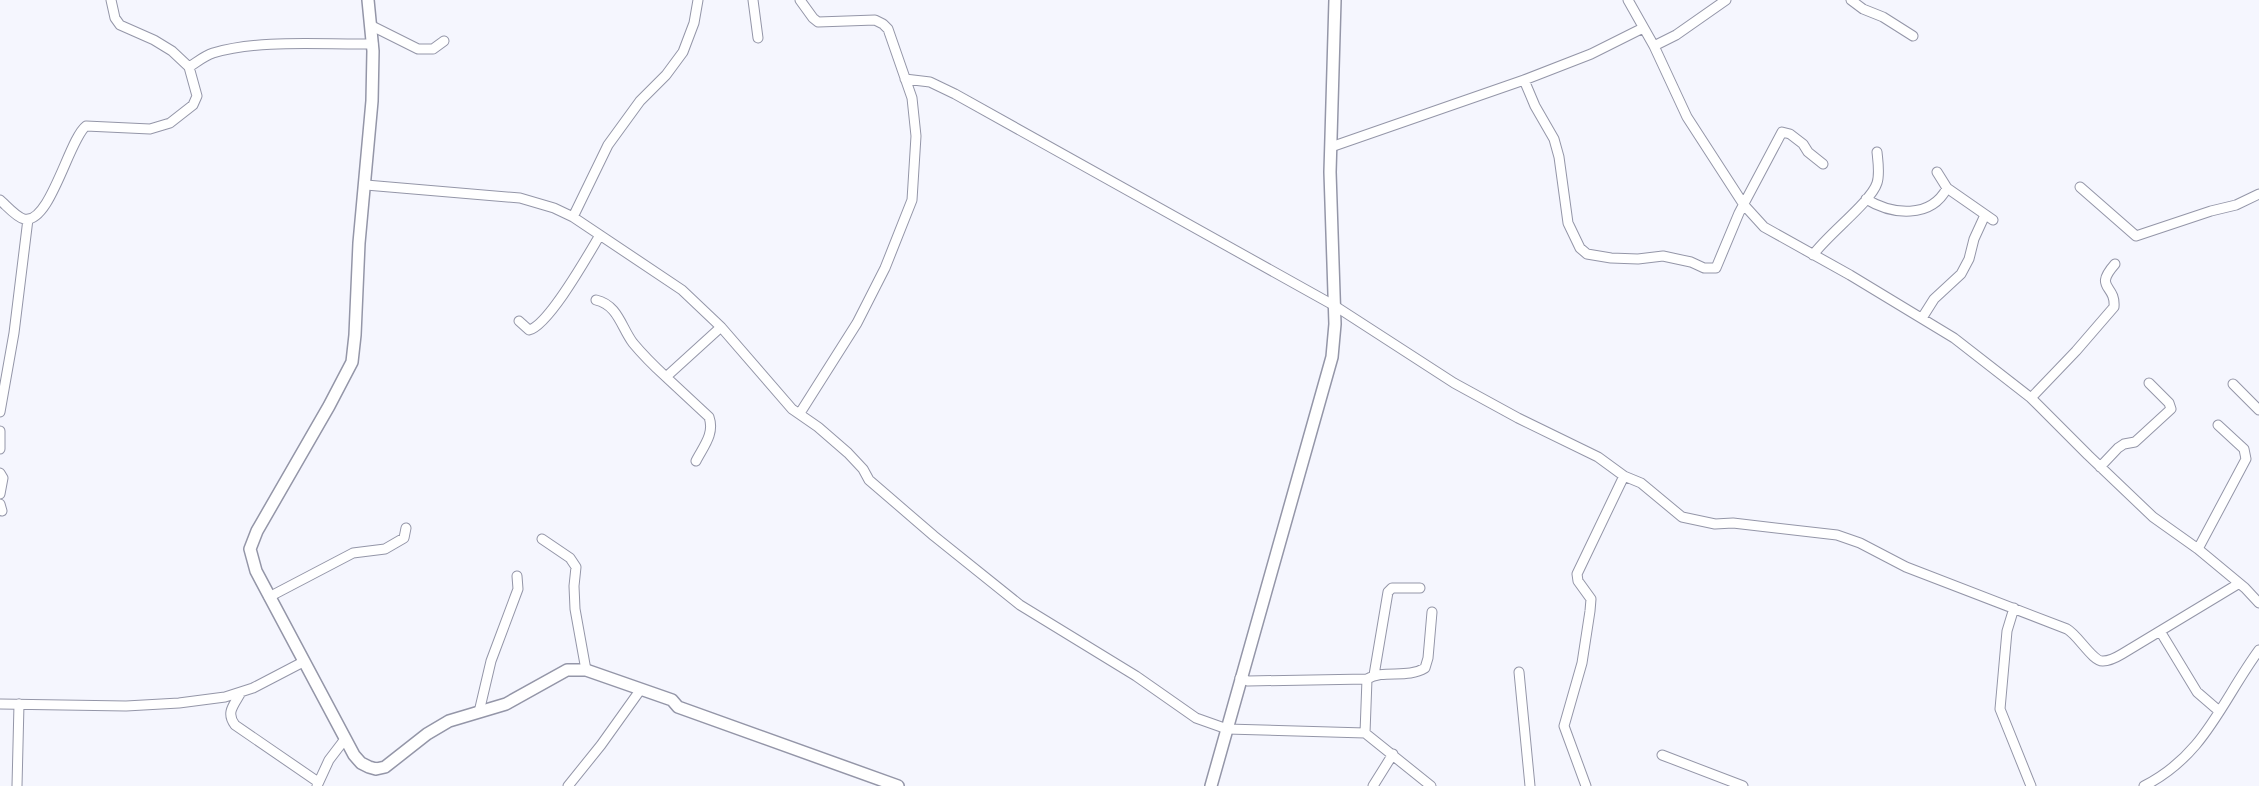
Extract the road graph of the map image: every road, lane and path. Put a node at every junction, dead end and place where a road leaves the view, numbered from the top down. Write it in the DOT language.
graph roads {
  1 [pos="111,0"];
  2 [pos="368,0"];
  3 [pos="698,0"];
  4 [pos="753,0"];
  5 [pos="800,0"];
  6 [pos="1335,0"];
  7 [pos="1628,0"];
  8 [pos="1726,0"];
  9 [pos="1851,0"];
  10 [pos="372,26"];
  11 [pos="1643,28"];
  12 [pos="1913,36"];
  13 [pos="758,38"];
  14 [pos="444,41"];
  15 [pos="372,44"];
  16 [pos="1654,46"];
  17 [pos="189,67"];
  18 [pos="905,79"];
  19 [pos="1524,80"];
  20 [pos="1331,147"];
  21 [pos="1877,152"];
  22 [pos="1823,164"];
  23 [pos="1936,172"];
  24 [pos="366,185"];
  25 [pos="2080,187"];
  26 [pos="1947,188"];
  27 [pos="2259,194"];
  28 [pos="1866,199"];
  29 [pos="0,200"];
  30 [pos="1744,205"];
  31 [pos="573,217"];
  32 [pos="28,219"];
  33 [pos="600,235"];
  34 [pos="1812,255"];
  35 [pos="2115,264"];
  36 [pos="596,300"];
  37 [pos="1335,306"];
  38 [pos="1922,318"];
  39 [pos="520,321"];
  40 [pos="721,327"];
  41 [pos="666,377"];
  42 [pos="2149,383"];
  43 [pos="2233,384"];
  44 [pos="2031,398"];
  45 [pos="2259,410"];
  46 [pos="0,412"];
  47 [pos="800,414"];
  48 [pos="2218,425"];
  49 [pos="0,431"];
  50 [pos="0,449"];
  51 [pos="696,461"];
  52 [pos="2100,467"];
  53 [pos="0,473"];
  54 [pos="1624,476"];
  55 [pos="0,494"];
  56 [pos="406,528"];
  57 [pos="542,540"];
  58 [pos="2198,548"];
  59 [pos="517,576"];
  60 [pos="2238,584"];
  61 [pos="1420,588"];
  62 [pos="269,597"];
  63 [pos="2259,603"];
  64 [pos="2014,608"];
  65 [pos="1432,612"];
  66 [pos="2160,631"];
  67 [pos="2259,650"];
  68 [pos="303,662"];
  69 [pos="586,670"];
  70 [pos="1519,672"];
  71 [pos="1370,677"];
  72 [pos="1240,678"];
  73 [pos="641,689"];
  74 [pos="240,694"];
  75 [pos="0,704"];
  76 [pos="19,704"];
  77 [pos="2219,711"];
  78 [pos="479,712"];
  79 [pos="1226,729"];
  80 [pos="1366,734"];
  81 [pos="345,739"];
  82 [pos="1393,754"];
  83 [pos="1662,755"];
  84 [pos="318,784"];
  85 [pos="17,786"];
  86 [pos="568,786"];
  87 [pos="898,786"];
  88 [pos="1211,786"];
  89 [pos="1373,786"];
  90 [pos="1431,786"];
  91 [pos="1530,786"];
  92 [pos="1586,786"];
  93 [pos="1744,786"];
  94 [pos="2031,786"];
  95 [pos="2144,786"];
  1 -- 17 [label="street"];
  2 -- 10 [label="street"];
  3 -- 31 [label="street"];
  4 -- 13 [label="street"];
  5 -- 18 [label="street"];
  6 -- 20 [label="street"];
  7 -- 11 [label="street"];
  8 -- 16 [label="street"];
  9 -- 12 [label="street"];
  10 -- 14 [label="street"];
  10 -- 15 [label="street"];
  11 -- 16 [label="street"];
  11 -- 19 [label="street"];
  15 -- 17 [label="street"];
  15 -- 24 [label="street"];
  16 -- 30 [label="street"];
  17 -- 32 [label="street"];
  18 -- 37 [label="street"];
  18 -- 47 [label="street"];
  19 -- 20 [label="street"];
  19 -- 30 [label="street"];
  20 -- 37 [label="street"];
  21 -- 28 [label="street"];
  22 -- 30 [label="street"];
  23 -- 26 [label="street"];
  24 -- 31 [label="street"];
  24 -- 62 [label="street"];
  25 -- 27 [label="street"];
  26 -- 28 [label="street"];
  26 -- 38 [label="street"];
  28 -- 34 [label="street"];
  29 -- 32 [label="street"];
  30 -- 34 [label="street"];
  31 -- 33 [label="street"];
  32 -- 46 [label="street"];
  33 -- 39 [label="street"];
  33 -- 40 [label="street"];
  34 -- 38 [label="street"];
  35 -- 44 [label="street"];
  36 -- 41 [label="street"];
  37 -- 54 [label="street"];
  37 -- 72 [label="street"];
  38 -- 44 [label="street"];
  40 -- 41 [label="street"];
  40 -- 47 [label="street"];
  41 -- 51 [label="street"];
  42 -- 52 [label="street"];
  43 -- 45 [label="street"];
  44 -- 52 [label="street"];
  47 -- 79 [label="street"];
  48 -- 58 [label="street"];
  49 -- 50 [label="street"];
  52 -- 58 [label="street"];
  53 -- 55 [label="street"];
  54 -- 64 [label="street"];
  54 -- 92 [label="street"];
  56 -- 62 [label="street"];
  57 -- 69 [label="street"];
  58 -- 60 [label="street"];
  59 -- 78 [label="street"];
  60 -- 63 [label="street"];
  60 -- 66 [label="street"];
  61 -- 71 [label="street"];
  62 -- 68 [label="street"];
  64 -- 66 [label="street"];
  64 -- 94 [label="street"];
  65 -- 71 [label="street"];
  66 -- 77 [label="street"];
  67 -- 77 [label="street"];
  68 -- 74 [label="street"];
  68 -- 81 [label="street"];
  69 -- 73 [label="street"];
  69 -- 78 [label="street"];
  70 -- 91 [label="street"];
  71 -- 72 [label="street"];
  71 -- 80 [label="street"];
  72 -- 79 [label="street"];
  73 -- 86 [label="street"];
  73 -- 87 [label="street"];
  74 -- 76 [label="street"];
  74 -- 84 [label="street"];
  75 -- 76 [label="street"];
  76 -- 85 [label="street"];
  77 -- 95 [label="street"];
  78 -- 81 [label="street"];
  79 -- 80 [label="street"];
  79 -- 88 [label="street"];
  80 -- 82 [label="street"];
  81 -- 84 [label="street"];
  82 -- 89 [label="street"];
  82 -- 90 [label="street"];
  83 -- 93 [label="street"];
}
